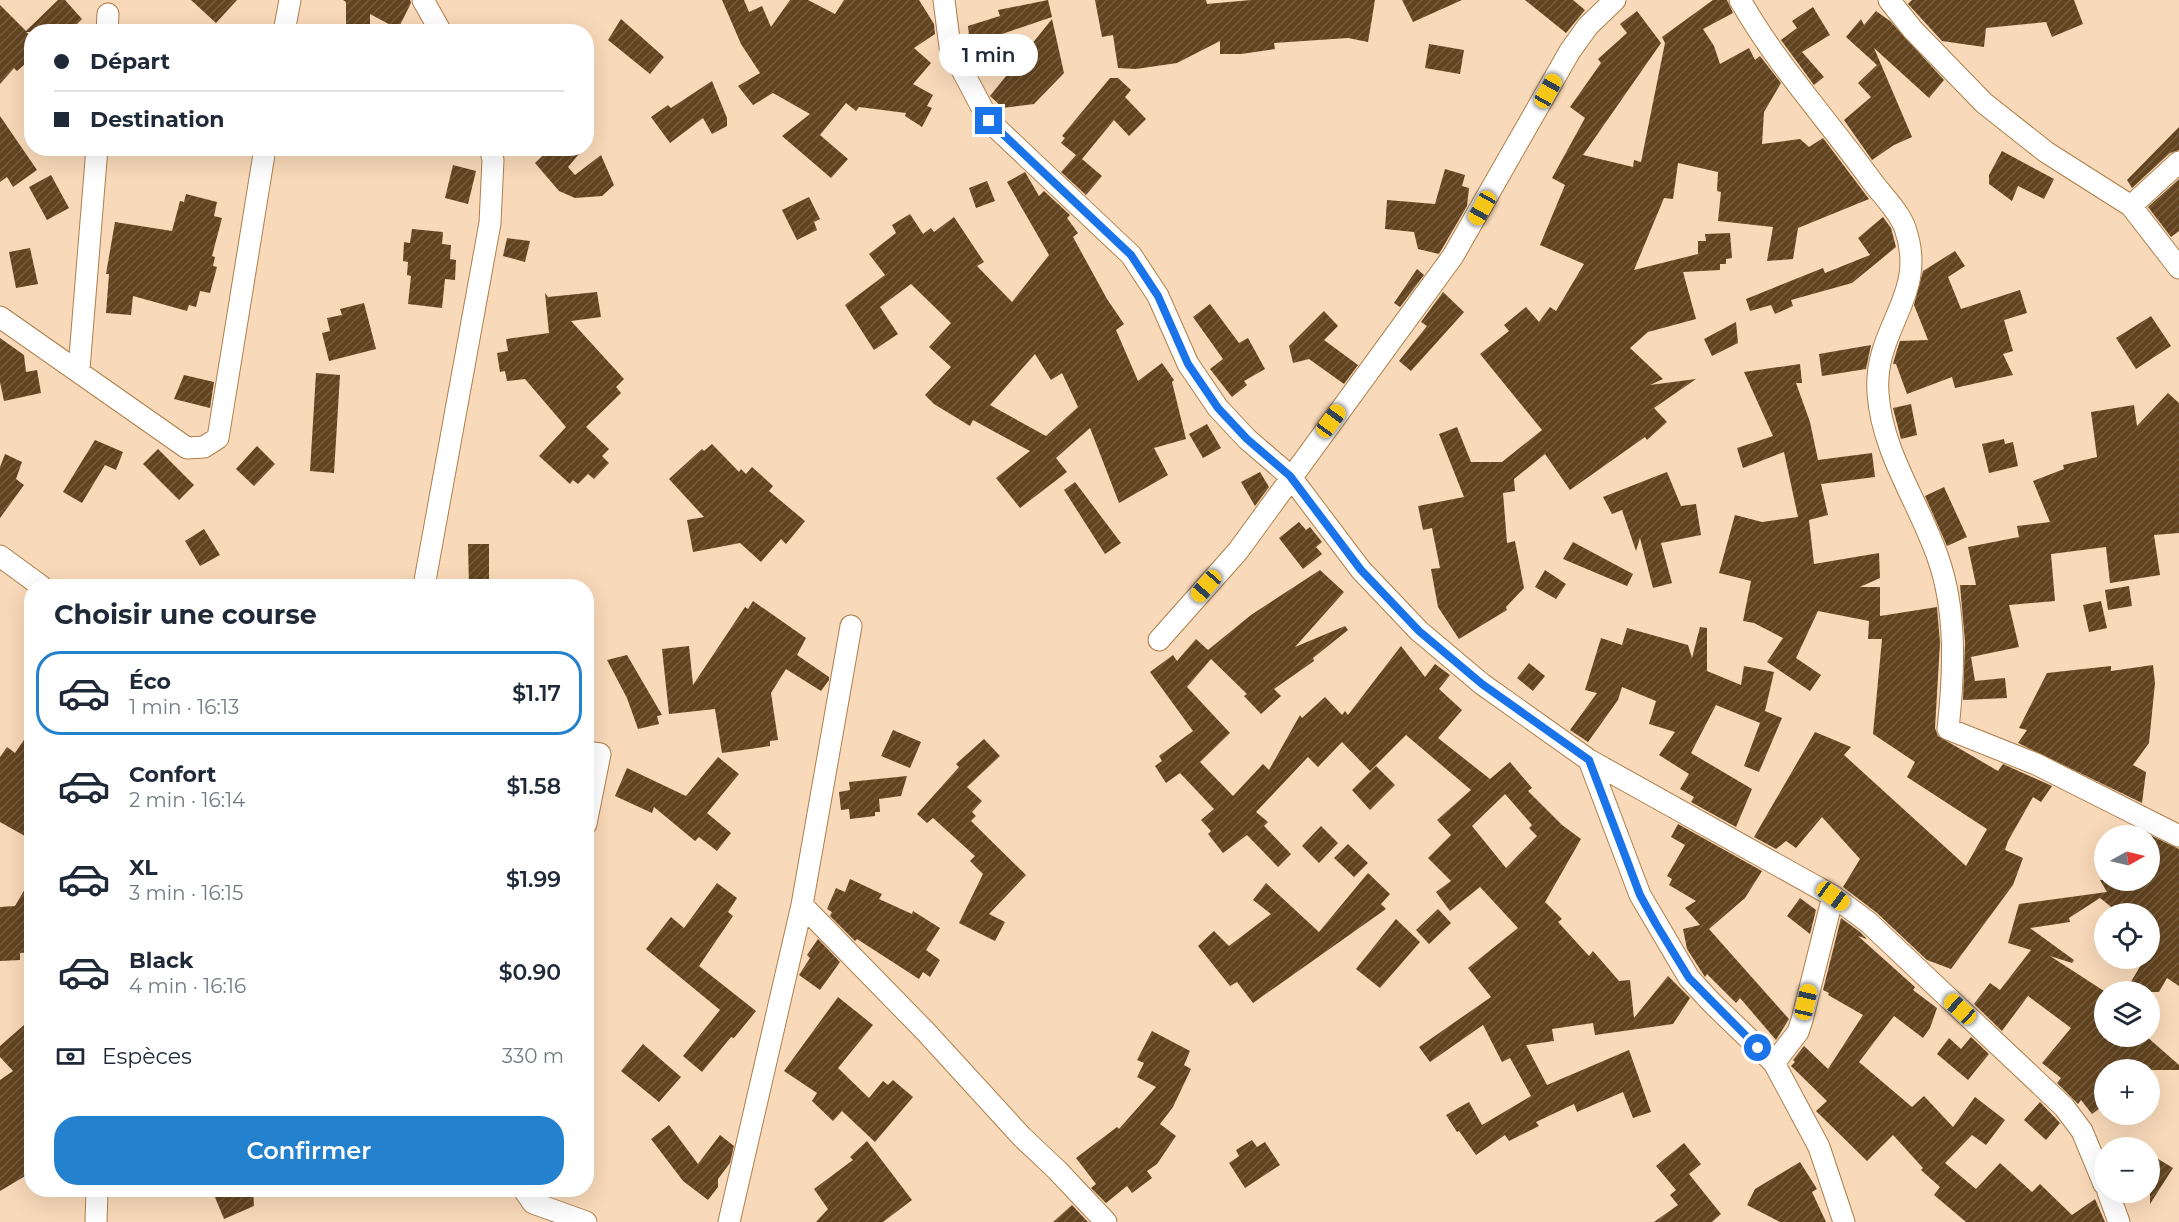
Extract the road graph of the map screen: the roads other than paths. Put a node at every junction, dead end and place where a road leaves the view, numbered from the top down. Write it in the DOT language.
graph roads {
  1 [pos="290,0"];
  2 [pos="423,0"];
  3 [pos="944,0"];
  4 [pos="1615,0"];
  5 [pos="1740,0"];
  6 [pos="1889,0"];
  7 [pos="286,24"];
  8 [pos="436,24"];
  9 [pos="96,156"];
  10 [pos="264,156"];
  11 [pos="492,156"];
  12 [pos="2179,162"];
  13 [pos="2131,206"];
  14 [pos="2179,268"];
  15 [pos="0,317"];
  16 [pos="79,369"];
  17 [pos="1290,476"];
  18 [pos="0,556"];
  19 [pos="31,579"];
  20 [pos="425,579"];
  21 [pos="850,626"];
  22 [pos="1160,639"];
  23 [pos="594,753"];
  24 [pos="1589,760"];
  25 [pos="594,784"];
  26 [pos="2179,836"];
  27 [pos="1833,896"];
  28 [pos="802,905"];
  29 [pos="1774,1063"];
  30 [pos="2094,1160"];
  31 [pos="98,1197"];
  32 [pos="529,1197"];
  33 [pos="2112,1203"];
  34 [pos="96,1222"];
  35 [pos="586,1222"];
  36 [pos="729,1222"];
  37 [pos="1106,1222"];
  38 [pos="1844,1222"];
  39 [pos="2119,1222"];
  1 -- 7 [label="street"];
  2 -- 8 [label="street"];
  3 -- 17 [label="street"];
  4 -- 17 [label="street"];
  5 -- 26 [label="street"];
  6 -- 13 [label="street"];
  9 -- 16 [label="street"];
  10 -- 16 [label="street"];
  11 -- 20 [label="street"];
  12 -- 13 [label="street"];
  13 -- 14 [label="street"];
  15 -- 16 [label="street"];
  17 -- 22 [label="street"];
  17 -- 24 [label="street"];
  18 -- 19 [label="street"];
  21 -- 28 [label="street"];
  23 -- 25 [label="street"];
  24 -- 27 [label="street"];
  24 -- 29 [label="street"];
  27 -- 29 [label="street"];
  27 -- 30 [label="street"];
  28 -- 36 [label="street"];
  28 -- 37 [label="street"];
  29 -- 38 [label="street"];
  31 -- 34 [label="street"];
  32 -- 35 [label="street"];
  33 -- 39 [label="street"];
}
